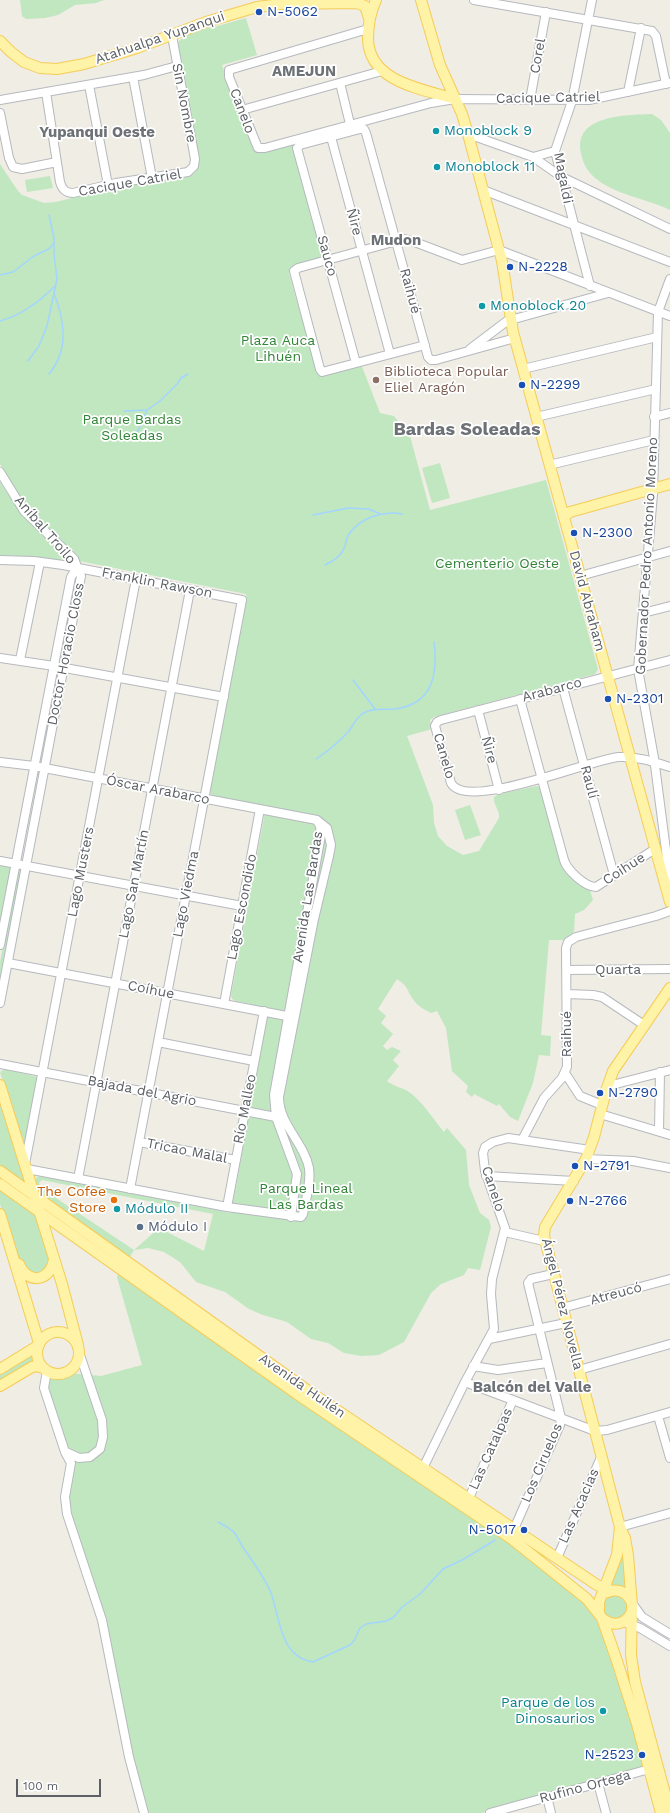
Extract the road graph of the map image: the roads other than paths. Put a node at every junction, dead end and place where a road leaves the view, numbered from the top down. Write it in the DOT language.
graph roads {
  1 [pos="376,0"];
  2 [pos="420,0"];
  3 [pos="474,0"];
  4 [pos="592,0"];
  5 [pos="356,2"];
  6 [pos="510,3"];
  7 [pos="546,12"];
  8 [pos="369,18"];
  9 [pos="588,19"];
  10 [pos="641,28"];
  11 [pos="368,29"];
  12 [pos="172,36"];
  13 [pos="0,41"];
  14 [pos="177,66"];
  15 [pos="382,71"];
  16 [pos="133,77"];
  17 [pos="444,78"];
  18 [pos="340,83"];
  19 [pos="668,84"];
  20 [pos="89,85"];
  21 [pos="423,89"];
  22 [pos="46,92"];
  23 [pos="628,92"];
  24 [pos="455,99"];
  25 [pos="0,100"];
  26 [pos="530,100"];
  27 [pos="572,101"];
  28 [pos="425,104"];
  29 [pos="242,110"];
  30 [pos="0,113"];
  31 [pos="350,124"];
  32 [pos="468,134"];
  33 [pos="331,137"];
  34 [pos="260,149"];
  35 [pos="555,151"];
  36 [pos="4,153"];
  37 [pos="534,157"];
  38 [pos="57,162"];
  39 [pos="192,169"];
  40 [pos="560,176"];
  41 [pos="152,178"];
  42 [pos="108,185"];
  43 [pos="483,190"];
  44 [pos="574,226"];
  45 [pos="670,229"];
  46 [pos="396,241"];
  47 [pos="362,250"];
  48 [pos="499,250"];
  49 [pos="328,260"];
  50 [pos="670,262"];
  51 [pos="670,279"];
  52 [pos="590,286"];
  53 [pos="608,293"];
  54 [pos="658,312"];
  55 [pos="670,316"];
  56 [pos="510,320"];
  57 [pos="658,336"];
  58 [pos="515,338"];
  59 [pos="424,344"];
  60 [pos="468,351"];
  61 [pos="390,354"];
  62 [pos="356,363"];
  63 [pos="523,369"];
  64 [pos="656,389"];
  65 [pos="670,413"];
  66 [pos="536,417"];
  67 [pos="654,417"];
  68 [pos="654,440"];
  69 [pos="550,464"];
  70 [pos="0,472"];
  71 [pos="670,484"];
  72 [pos="670,489"];
  73 [pos="653,492"];
  74 [pos="564,516"];
  75 [pos="670,551"];
  76 [pos="646,557"];
  77 [pos="0,560"];
  78 [pos="40,562"];
  79 [pos="77,568"];
  80 [pos="580,576"];
  81 [pos="136,579"];
  82 [pos="190,590"];
  83 [pos="242,600"];
  84 [pos="670,606"];
  85 [pos="643,613"];
  86 [pos="0,658"];
  87 [pos="20,660"];
  88 [pos="670,660"];
  89 [pos="54,666"];
  90 [pos="64,667"];
  91 [pos="638,669"];
  92 [pos="118,677"];
  93 [pos="608,677"];
  94 [pos="171,687"];
  95 [pos="563,688"];
  96 [pos="224,697"];
  97 [pos="520,699"];
  98 [pos="478,710"];
  99 [pos="436,724"];
  100 [pos="630,758"];
  101 [pos="0,762"];
  102 [pos="654,762"];
  103 [pos="34,766"];
  104 [pos="584,766"];
  105 [pos="670,767"];
  106 [pos="45,768"];
  107 [pos="98,778"];
  108 [pos="542,778"];
  109 [pos="152,789"];
  110 [pos="499,790"];
  111 [pos="204,799"];
  112 [pos="260,809"];
  113 [pos="316,820"];
  114 [pos="655,849"];
  115 [pos="0,861"];
  116 [pos="16,863"];
  117 [pos="26,865"];
  118 [pos="80,875"];
  119 [pos="614,875"];
  120 [pos="670,881"];
  121 [pos="134,885"];
  122 [pos="186,895"];
  123 [pos="670,902"];
  124 [pos="242,906"];
  125 [pos="670,911"];
  126 [pos="0,945"];
  127 [pos="8,963"];
  128 [pos="670,969"];
  129 [pos="567,970"];
  130 [pos="62,973"];
  131 [pos="115,983"];
  132 [pos="670,988"];
  133 [pos="167,993"];
  134 [pos="567,994"];
  135 [pos="0,1003"];
  136 [pos="224,1004"];
  137 [pos="264,1012"];
  138 [pos="291,1017"];
  139 [pos="644,1025"];
  140 [pos="158,1042"];
  141 [pos="254,1061"];
  142 [pos="0,1064"];
  143 [pos="670,1070"];
  144 [pos="43,1072"];
  145 [pos="660,1072"];
  146 [pos="565,1073"];
  147 [pos="96,1082"];
  148 [pos="0,1085"];
  149 [pos="608,1086"];
  150 [pos="148,1092"];
  151 [pos="0,1103"];
  152 [pos="601,1110"];
  153 [pos="245,1111"];
  154 [pos="280,1118"];
  155 [pos="14,1128"];
  156 [pos="659,1131"];
  157 [pos="670,1135"];
  158 [pos="522,1140"];
  159 [pos="139,1142"];
  160 [pos="588,1154"];
  161 [pos="236,1160"];
  162 [pos="26,1167"];
  163 [pos="670,1168"];
  164 [pos="0,1171"];
  165 [pos="486,1176"];
  166 [pos="78,1179"];
  167 [pos="574,1181"];
  168 [pos="0,1184"];
  169 [pos="130,1189"];
  170 [pos="36,1197"];
  171 [pos="227,1207"];
  172 [pos="40,1211"];
  173 [pos="0,1214"];
  174 [pos="291,1217"];
  175 [pos="58,1223"];
  176 [pos="2,1230"];
  177 [pos="505,1232"];
  178 [pos="48,1235"];
  179 [pos="544,1241"];
  180 [pos="10,1247"];
  181 [pos="54,1257"];
  182 [pos="553,1274"];
  183 [pos="670,1279"];
  184 [pos="562,1308"];
  185 [pos="566,1323"];
  186 [pos="539,1329"];
  187 [pos="489,1339"];
  188 [pos="39,1344"];
  189 [pos="670,1344"];
  190 [pos="79,1350"];
  191 [pos="547,1363"];
  192 [pos="474,1366"];
  193 [pos="0,1369"];
  194 [pos="45,1369"];
  195 [pos="579,1370"];
  196 [pos="465,1382"];
  197 [pos="0,1386"];
  198 [pos="512,1400"];
  199 [pos="670,1412"];
  200 [pos="658,1416"];
  201 [pos="561,1418"];
  202 [pos="595,1431"];
  203 [pos="65,1452"];
  204 [pos="602,1455"];
  205 [pos="670,1458"];
  206 [pos="423,1468"];
  207 [pos="469,1498"];
  208 [pos="670,1514"];
  209 [pos="620,1527"];
  210 [pos="514,1529"];
  211 [pos="557,1558"];
  212 [pos="605,1592"];
  213 [pos="632,1604"];
  214 [pos="601,1616"];
  215 [pos="627,1623"];
  216 [pos="670,1634"];
  217 [pos="670,1646"];
  218 [pos="654,1768"];
  219 [pos="598,1783"];
  220 [pos="547,1797"];
  221 [pos="494,1812"];
  222 [pos="670,1812"];
  223 [pos="144,1813"];
  224 [pos="551,1813"];
  225 [pos="606,1813"];
  226 [pos="661,1813"];
  1 -- 8 [label="main road"];
  2 -- 17 [label="main road, David Abraham"];
  3 -- 6 [label="street"];
  4 -- 9 [label="street, Magaldi"];
  5 -- 8 [label="main road, Atahualpa Yupanqui"];
  5 -- 12 [label="main road, Atahualpa Yupanqui"];
  6 -- 7 [label="street"];
  7 -- 9 [label="street"];
  7 -- 26 [label="street, Corel"];
  8 -- 11 [label="main road"];
  9 -- 10 [label="street"];
  9 -- 27 [label="street, Magaldi"];
  10 -- 19 [label="street"];
  10 -- 23 [label="street"];
  11 -- 15 [label="main road"];
  11 -- 29 [label="street, Canelo"];
  12 -- 13 [label="main road, Atahualpa Yupanqui"];
  12 -- 14 [label="street, Sin Nombre"];
  14 -- 16 [label="street, Atahualpa Yupanqui"];
  14 -- 39 [label="street, Sin Nombre"];
  15 -- 18 [label="street"];
  15 -- 21 [label="main road"];
  16 -- 20 [label="street, Atahualpa Yupanqui"];
  16 -- 41 [label="street"];
  17 -- 21 [label="main road"];
  17 -- 24 [label="main road, David Abraham"];
  18 -- 29 [label="street"];
  18 -- 31 [label="street"];
  19 -- 23 [label="street, Cacique Catriel"];
  20 -- 22 [label="street, Atahualpa Yupanqui"];
  20 -- 42 [label="street"];
  21 -- 24 [label="main road"];
  21 -- 28 [label="street"];
  22 -- 25 [label="street, Atahualpa Yupanqui"];
  22 -- 38 [label="street"];
  23 -- 27 [label="street, Cacique Catriel"];
  24 -- 26 [label="street, Cacique Catriel"];
  24 -- 28 [label="street, Cacique Catriel"];
  24 -- 32 [label="main road, David Abraham"];
  26 -- 27 [label="street, Cacique Catriel"];
  27 -- 35 [label="street, Magaldi"];
  28 -- 31 [label="street, Cacique Catriel"];
  29 -- 34 [label="street, Canelo"];
  30 -- 36 [label="street"];
  31 -- 34 [label="street, Cacique Catriel"];
  32 -- 37 [label="street"];
  32 -- 43 [label="main road, David Abraham"];
  33 -- 46 [label="street, Raihué"];
  33 -- 47 [label="street, Ñire"];
  33 -- 49 [label="street, Sauco"];
  35 -- 37 [label="street"];
  35 -- 40 [label="street, Magaldi"];
  36 -- 38 [label="street"];
  37 -- 40 [label="street"];
  38 -- 42 [label="street, Cacique Catriel"];
  39 -- 41 [label="street, Cacique Catriel"];
  40 -- 44 [label="street, Magaldi"];
  40 -- 45 [label="street"];
  41 -- 42 [label="street, Cacique Catriel"];
  43 -- 44 [label="street"];
  43 -- 48 [label="main road, David Abraham"];
  44 -- 50 [label="street"];
  44 -- 52 [label="street, Magaldi"];
  46 -- 47 [label="street"];
  46 -- 48 [label="street"];
  46 -- 59 [label="street, Raihué"];
  47 -- 49 [label="street"];
  47 -- 61 [label="street, Ñire"];
  48 -- 52 [label="street"];
  48 -- 56 [label="main road, David Abraham"];
  49 -- 62 [label="street, Sauco"];
  49 -- 62 [label="street"];
  51 -- 54 [label="street, Gobernador Pedro Antonio Moreno"];
  52 -- 53 [label="street"];
  53 -- 54 [label="street"];
  53 -- 56 [label="street"];
  54 -- 55 [label="street"];
  54 -- 57 [label="street, Gobernador Pedro Antonio Moreno"];
  56 -- 58 [label="main road, David Abraham"];
  56 -- 60 [label="street"];
  57 -- 63 [label="street"];
  57 -- 64 [label="street, Gobernador Pedro Antonio Moreno"];
  58 -- 60 [label="street"];
  58 -- 63 [label="main road, David Abraham"];
  59 -- 60 [label="street, Raihué"];
  59 -- 61 [label="street"];
  61 -- 62 [label="street"];
  63 -- 66 [label="main road, David Abraham"];
  64 -- 66 [label="street"];
  64 -- 67 [label="street, Gobernador Pedro Antonio Moreno"];
  65 -- 67 [label="street"];
  66 -- 69 [label="main road, David Abraham"];
  67 -- 68 [label="street, Gobernador Pedro Antonio Moreno"];
  68 -- 69 [label="street"];
  68 -- 73 [label="street, Gobernador Pedro Antonio Moreno"];
  69 -- 74 [label="main road, David Abraham"];
  70 -- 79 [label="street, Aníbal Troilo"];
  71 -- 73 [label="main road"];
  72 -- 73 [label="main road"];
  73 -- 74 [label="main road"];
  73 -- 76 [label="street, Gobernador Pedro Antonio Moreno"];
  74 -- 80 [label="main road, David Abraham"];
  75 -- 76 [label="street"];
  76 -- 80 [label="street"];
  76 -- 85 [label="street, Gobernador Pedro Antonio Moreno"];
  77 -- 78 [label="street, Franklin Rawson"];
  78 -- 79 [label="street, Franklin Rawson"];
  78 -- 87 [label="street, Aníbal Troilo"];
  79 -- 81 [label="street, Franklin Rawson"];
  79 -- 89 [label="street, Doctor Horacio Closs"];
  79 -- 90 [label="street, Doctor Horacio Closs"];
  80 -- 93 [label="main road, David Abraham"];
  81 -- 82 [label="street, Franklin Rawson"];
  81 -- 92 [label="street, Lago Musters"];
  82 -- 83 [label="street, Franklin Rawson"];
  82 -- 94 [label="street, Lago San Martín"];
  83 -- 96 [label="street, Lago Viedma"];
  84 -- 85 [label="street"];
  85 -- 91 [label="street, Gobernador Pedro Antonio Moreno"];
  86 -- 87 [label="street"];
  87 -- 89 [label="street"];
  88 -- 91 [label="street, Arabarco"];
  89 -- 90 [label="street"];
  89 -- 103 [label="street, Doctor Horacio Closs"];
  90 -- 92 [label="street"];
  90 -- 106 [label="street, Doctor Horacio Closs"];
  91 -- 93 [label="street, Arabarco"];
  91 -- 102 [label="street, Gobernador Pedro Antonio Moreno"];
  92 -- 94 [label="street"];
  92 -- 107 [label="street, Lago Musters"];
  93 -- 95 [label="street, Arabarco"];
  93 -- 100 [label="main road, David Abraham"];
  94 -- 96 [label="street"];
  94 -- 109 [label="street, Lago San Martín"];
  95 -- 97 [label="street, Arabarco"];
  95 -- 104 [label="street, Raulí"];
  96 -- 111 [label="street, Lago Viedma"];
  97 -- 98 [label="street, Arabarco"];
  97 -- 108 [label="street"];
  98 -- 99 [label="street, Arabarco"];
  98 -- 110 [label="street, Ñire"];
  99 -- 110 [label="street, Canelo"];
  100 -- 102 [label="street"];
  100 -- 104 [label="street"];
  100 -- 114 [label="main road, David Abraham"];
  101 -- 103 [label="street, Óscar Arabarco"];
  102 -- 105 [label="street"];
  102 -- 120 [label="street, Gobernador Pedro Antonio Moreno"];
  103 -- 106 [label="street, Óscar Arabarco"];
  103 -- 116 [label="street, Doctor Horacio Closs"];
  104 -- 108 [label="street"];
  104 -- 119 [label="street, Raulí"];
  106 -- 107 [label="street, Óscar Arabarco"];
  106 -- 117 [label="street, Doctor Horacio Closs"];
  107 -- 109 [label="street, Óscar Arabarco"];
  107 -- 118 [label="street, Lago Musters"];
  108 -- 110 [label="street"];
  108 -- 119 [label="street, Coihue"];
  109 -- 111 [label="street, Óscar Arabarco"];
  109 -- 121 [label="street, Lago San Martín"];
  111 -- 112 [label="street, Óscar Arabarco"];
  111 -- 122 [label="street, Lago Viedma"];
  112 -- 113 [label="street, Óscar Arabarco"];
  112 -- 124 [label="street, Lago Escondido"];
  113 -- 138 [label="street, Avenida Las Bardas"];
  113 -- 138 [label="street, Avenida Las Bardas"];
  114 -- 119 [label="street, Coihue"];
  114 -- 123 [label="main road, David Abraham"];
  115 -- 116 [label="street"];
  116 -- 117 [label="street"];
  116 -- 126 [label="street, Doctor Horacio Closs"];
  117 -- 118 [label="street"];
  117 -- 127 [label="street, Doctor Horacio Closs"];
  118 -- 121 [label="street"];
  118 -- 130 [label="street, Lago Musters"];
  121 -- 122 [label="street"];
  121 -- 131 [label="street, Lago San Martín"];
  122 -- 124 [label="street"];
  122 -- 133 [label="street, Lago Viedma"];
  124 -- 136 [label="street, Lago Escondido"];
  125 -- 129 [label="street, Raihué"];
  127 -- 130 [label="street, Coíhue"];
  127 -- 135 [label="street, Doctor Horacio Closs"];
  128 -- 129 [label="street, Quarta"];
  129 -- 134 [label="street, Raihué"];
  130 -- 131 [label="street, Coíhue"];
  130 -- 144 [label="street, Lago Musters"];
  131 -- 133 [label="street, Coíhue"];
  131 -- 147 [label="street, Lago San Martín"];
  132 -- 139 [label="main road, Ángel Pérez Novella"];
  133 -- 136 [label="street, Coíhue"];
  133 -- 140 [label="street, Lago Viedma"];
  134 -- 139 [label="street"];
  134 -- 146 [label="street, Raihué"];
  136 -- 137 [label="street, Coíhue"];
  137 -- 138 [label="street, Coíhue"];
  137 -- 141 [label="street, Río Malleo"];
  138 -- 154 [label="street, Avenida Las Bardas"];
  139 -- 149 [label="main road, Ángel Pérez Novella"];
  140 -- 141 [label="street"];
  140 -- 150 [label="street, Lago Viedma"];
  141 -- 153 [label="street, Río Malleo"];
  142 -- 144 [label="street, Bajada del Agrio"];
  143 -- 145 [label="street"];
  144 -- 147 [label="street, Bajada del Agrio"];
  144 -- 162 [label="street, Lago Musters"];
  145 -- 149 [label="street"];
  145 -- 156 [label="street"];
  146 -- 152 [label="street"];
  146 -- 158 [label="street, Raihué"];
  147 -- 150 [label="street, Bajada del Agrio"];
  147 -- 166 [label="street, Lago San Martín"];
  148 -- 155 [label="main road"];
  149 -- 152 [label="main road, Ángel Pérez Novella"];
  150 -- 153 [label="street, Bajada del Agrio"];
  150 -- 159 [label="street, Lago Viedma"];
  151 -- 155 [label="main road"];
  152 -- 156 [label="street"];
  152 -- 160 [label="main road, Ángel Pérez Novella"];
  153 -- 154 [label="street, Bajada del Agrio"];
  153 -- 161 [label="street, Río Malleo"];
  154 -- 174 [label="street, Avenida Las Bardas"];
  154 -- 174 [label="street, Avenida Las Bardas"];
  155 -- 162 [label="main road"];
  156 -- 157 [label="street"];
  158 -- 160 [label="street"];
  158 -- 165 [label="street, Canelo"];
  159 -- 161 [label="street, Tricao Malal"];
  159 -- 169 [label="street, Lago Viedma"];
  160 -- 163 [label="street"];
  160 -- 167 [label="main road, Ángel Pérez Novella"];
  161 -- 171 [label="street, Río Malleo"];
  162 -- 166 [label="street"];
  162 -- 170 [label="main road"];
  164 -- 170 [label="main road, Avenida Huilén"];
  165 -- 167 [label="street"];
  165 -- 177 [label="street, Canelo"];
  166 -- 169 [label="street"];
  167 -- 179 [label="main road, Ángel Pérez Novella"];
  168 -- 172 [label="main road, Avenida Huilén"];
  169 -- 171 [label="street"];
  170 -- 172 [label="main road"];
  170 -- 206 [label="main road, Avenida Huilén"];
  171 -- 174 [label="street"];
  172 -- 175 [label="main road, Avenida Huilén"];
  172 -- 178 [label="main road"];
  173 -- 176 [label="main road"];
  175 -- 178 [label="main road"];
  175 -- 214 [label="main road, Avenida Huilén"];
  176 -- 180 [label="main road"];
  177 -- 179 [label="street"];
  177 -- 187 [label="street"];
  178 -- 181 [label="main road"];
  179 -- 182 [label="main road, Ángel Pérez Novella"];
  180 -- 181 [label="main road"];
  180 -- 188 [label="main road"];
  181 -- 190 [label="main road"];
  182 -- 184 [label="main road, Ángel Pérez Novella"];
  182 -- 186 [label="street, Los Ciruelos"];
  183 -- 184 [label="street, Atreucó"];
  184 -- 185 [label="main road, Ángel Pérez Novella"];
  185 -- 186 [label="street"];
  185 -- 195 [label="main road, Ángel Pérez Novella"];
  186 -- 187 [label="street"];
  186 -- 191 [label="street, Los Ciruelos"];
  187 -- 192 [label="street"];
  188 -- 190 [label="main road"];
  188 -- 193 [label="main road"];
  188 -- 194 [label="main road"];
  189 -- 195 [label="street"];
  190 -- 194 [label="main road"];
  190 -- 203 [label="street"];
  191 -- 192 [label="street"];
  191 -- 201 [label="street, Los Ciruelos"];
  192 -- 196 [label="street"];
  194 -- 197 [label="main road"];
  194 -- 203 [label="street"];
  195 -- 202 [label="main road, Ángel Pérez Novella"];
  196 -- 198 [label="street"];
  196 -- 206 [label="street"];
  198 -- 201 [label="street"];
  198 -- 207 [label="street, Las Catalpas"];
  199 -- 200 [label="street"];
  200 -- 202 [label="street"];
  200 -- 205 [label="street"];
  201 -- 202 [label="street"];
  201 -- 210 [label="street, Los Ciruelos"];
  202 -- 204 [label="main road, Ángel Pérez Novella"];
  203 -- 223 [label="street"];
  204 -- 209 [label="main road, Ángel Pérez Novella"];
  204 -- 211 [label="street, Las Acacias"];
  206 -- 207 [label="main road, Avenida Huilén"];
  207 -- 210 [label="main road, Avenida Huilén"];
  208 -- 209 [label="street"];
  209 -- 212 [label="main road, Ángel Pérez Novella"];
  209 -- 213 [label="main road, Ángel Pérez Novella"];
  210 -- 211 [label="main road, Avenida Huilén"];
  211 -- 212 [label="main road, Avenida Huilén"];
  212 -- 213 [label="main road"];
  212 -- 214 [label="main road, Ángel Pérez Novella"];
  213 -- 215 [label="main road, Ángel Pérez Novella"];
  213 -- 216 [label="street"];
  214 -- 215 [label="main road"];
  214 -- 218 [label="main road, Ángel Pérez Novella"];
  215 -- 217 [label="street"];
  215 -- 218 [label="main road, Ángel Pérez Novella"];
  218 -- 219 [label="street, Rufino Ortega"];
  218 -- 222 [label="main road, Ángel Pérez Novella"];
  218 -- 226 [label="main road, Ángel Pérez Novella"];
  219 -- 220 [label="street, Rufino Ortega"];
  219 -- 225 [label="street"];
  220 -- 221 [label="street, Rufino Ortega"];
  220 -- 224 [label="street"];
}
